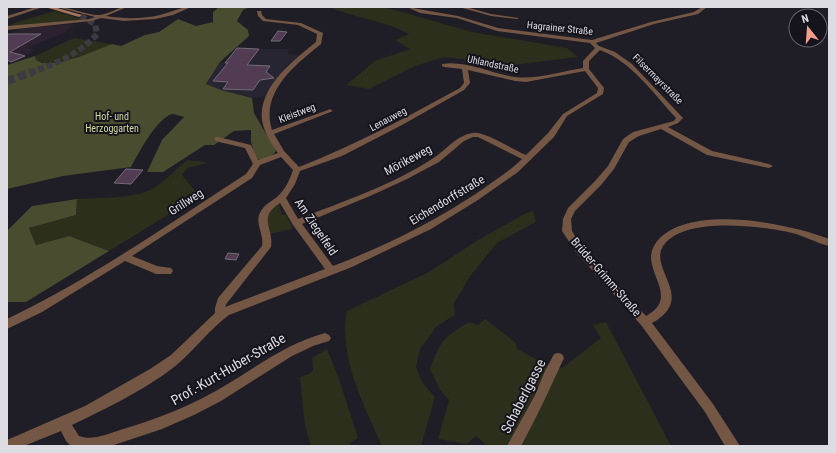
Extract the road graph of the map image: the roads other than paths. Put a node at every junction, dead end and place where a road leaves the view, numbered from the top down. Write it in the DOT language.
graph roads {
  1 [pos="41,7"];
  2 [pos="48,7"];
  3 [pos="59,7"];
  4 [pos="125,7"];
  5 [pos="189,7"];
  6 [pos="409,7"];
  7 [pos="435,7"];
  8 [pos="461,7"];
  9 [pos="705,7"];
  10 [pos="259,12"];
  11 [pos="430,13"];
  12 [pos="79,15"];
  13 [pos="101,17"];
  14 [pos="7,18"];
  15 [pos="517,18"];
  16 [pos="7,28"];
  17 [pos="595,45"];
  18 [pos="444,65"];
  19 [pos="465,67"];
  20 [pos="586,69"];
  21 [pos="330,110"];
  22 [pos="680,118"];
  23 [pos="662,126"];
  24 [pos="270,133"];
  25 [pos="218,139"];
  26 [pos="283,154"];
  27 [pos="527,159"];
  28 [pos="257,163"];
  29 [pos="769,166"];
  30 [pos="298,170"];
  31 [pos="281,197"];
  32 [pos="296,223"];
  33 [pos="829,243"];
  34 [pos="124,257"];
  35 [pos="168,271"];
  36 [pos="331,271"];
  37 [pos="221,314"];
  38 [pos="646,322"];
  39 [pos="7,324"];
  40 [pos="325,338"];
  41 [pos="558,358"];
  42 [pos="64,422"];
  43 [pos="10,446"];
  44 [pos="514,446"];
  45 [pos="733,446"];
  1 -- 14 [label="street"];
  2 -- 12 [label="main road"];
  3 -- 13 [label="street"];
  4 -- 13 [label="street"];
  5 -- 13 [label="street"];
  6 -- 11 [label="street, Hagrainer Straße"];
  7 -- 11 [label="street"];
  8 -- 15 [label="street"];
  9 -- 17 [label="street, Hagrainer Straße"];
  10 -- 24 [label="street"];
  11 -- 17 [label="street, Hagrainer Straße"];
  13 -- 16 [label="street"];
  17 -- 20 [label="street"];
  17 -- 22 [label="street, Filsermayrstraße"];
  18 -- 19 [label="street, Uhlandstraße"];
  19 -- 20 [label="street, Uhlandstraße"];
  19 -- 30 [label="street, Lenauweg"];
  20 -- 27 [label="street, Eichendorffstraße"];
  21 -- 24 [label="street, Kleistweg"];
  22 -- 23 [label="street, Brüder-Grimm-Straße"];
  23 -- 29 [label="street"];
  23 -- 38 [label="street, Brüder-Grimm-Straße"];
  24 -- 26 [label="street"];
  25 -- 28 [label="street"];
  26 -- 28 [label="street"];
  26 -- 30 [label="street"];
  27 -- 32 [label="street, Mörikeweg"];
  27 -- 36 [label="street, Eichendorffstraße"];
  28 -- 34 [label="street, Grillweg"];
  30 -- 31 [label="street"];
  31 -- 32 [label="street, Am Ziegelfeld"];
  31 -- 37 [label="street"];
  32 -- 36 [label="street, Am Ziegelfeld"];
  33 -- 38 [label="street"];
  34 -- 35 [label="street"];
  34 -- 39 [label="street, Grillweg"];
  36 -- 37 [label="street, Eichendorffstraße"];
  37 -- 42 [label="street"];
  38 -- 45 [label="street, Brüder-Grimm-Straße"];
  40 -- 42 [label="street, Prof.-Kurt-Huber-Straße"];
  41 -- 44 [label="street, Schaberlgasse"];
  42 -- 43 [label="street"];
}
